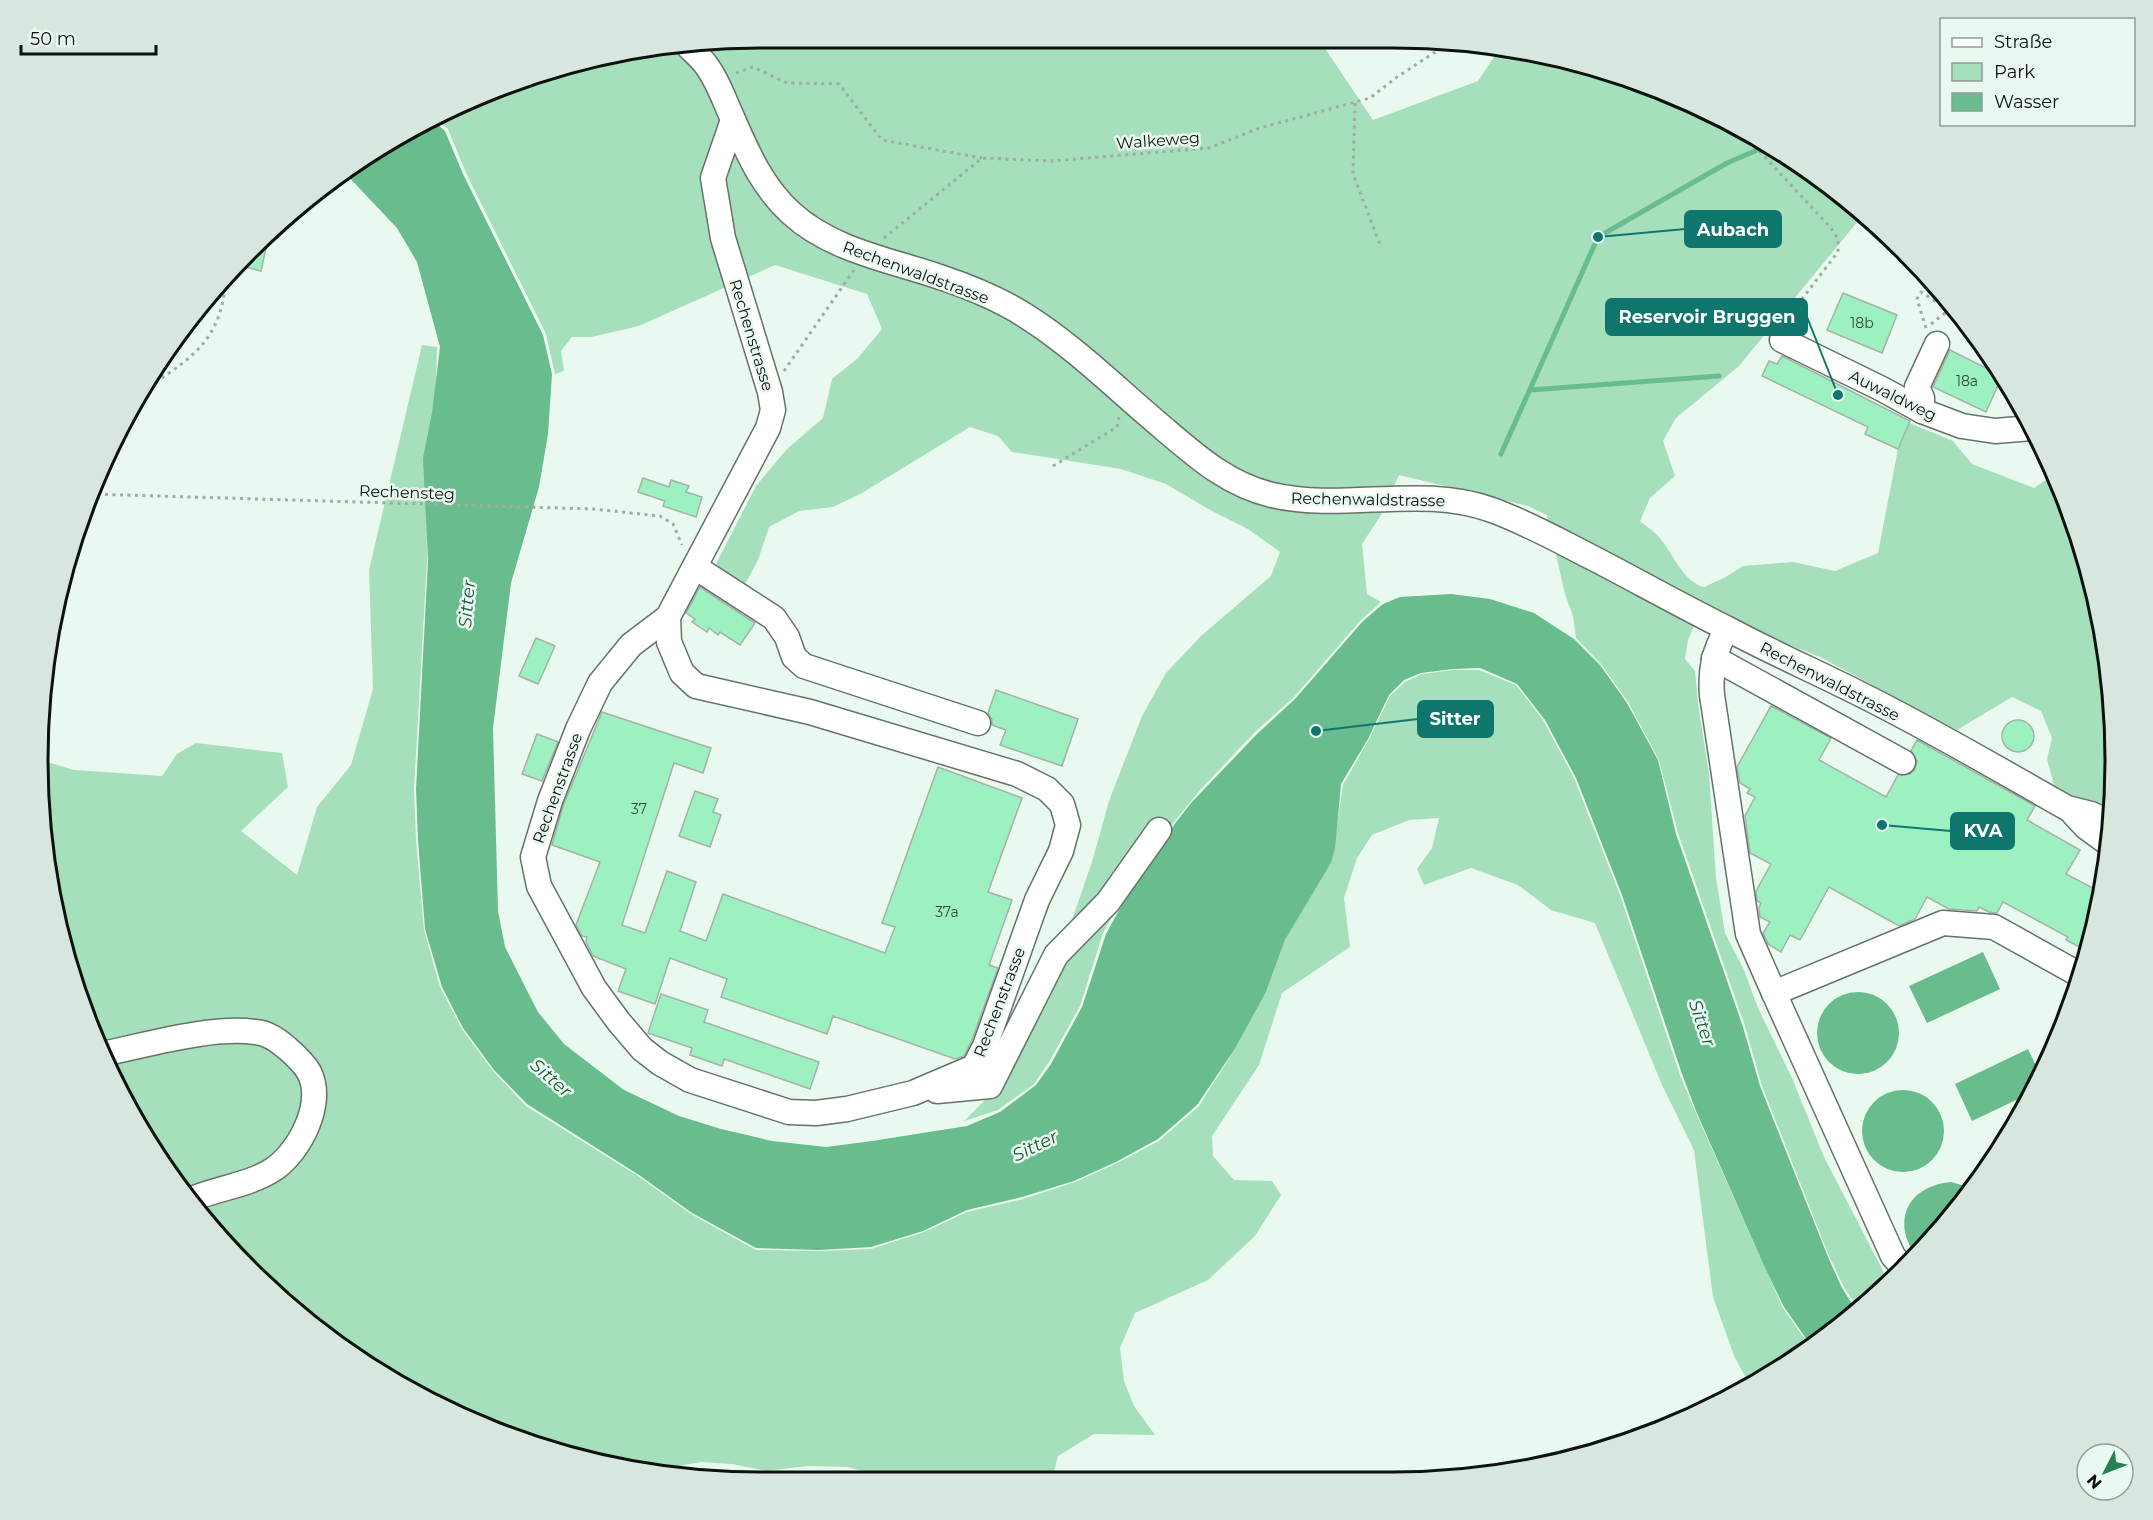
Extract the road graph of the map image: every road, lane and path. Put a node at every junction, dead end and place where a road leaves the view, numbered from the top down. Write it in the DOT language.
graph roads {
  1 [pos="1438,50"];
  2 [pos="693,52"];
  3 [pos="727,76"];
  4 [pos="1355,102"];
  5 [pos="733,120"];
  6 [pos="1756,147"];
  7 [pos="982,158"];
  8 [pos="884,238"];
  9 [pos="1381,247"];
  10 [pos="854,270"];
  11 [pos="223,293"];
  12 [pos="1938,303"];
  13 [pos="1946,313"];
  14 [pos="1929,335"];
  15 [pos="1782,340"];
  16 [pos="158,380"];
  17 [pos="770,392"];
  18 [pos="1122,394"];
  19 [pos="1914,399"];
  20 [pos="2023,429"];
  21 [pos="1053,466"];
  22 [pos="100,494"];
  23 [pos="695,567"];
  24 [pos="668,617"];
  25 [pos="1727,629"];
  26 [pos="1714,658"];
  27 [pos="978,723"];
  28 [pos="1902,762"];
  29 [pos="2067,808"];
  30 [pos="2102,819"];
  31 [pos="1160,830"];
  32 [pos="2100,837"];
  33 [pos="2073,971"];
  34 [pos="1774,993"];
  35 [pos="111,1052"];
  36 [pos="913,1093"];
  37 [pos="198,1197"];
  38 [pos="1898,1261"];
  1 -- 4 [label="path, Walkeweg"];
  2 -- 5 [label="street"];
  3 -- 7 [label="path, Walkeweg"];
  4 -- 7 [label="path, Walkeweg"];
  4 -- 9 [label="path"];
  5 -- 17 [label="street, Rechenstrasse"];
  5 -- 18 [label="street, Rechenwaldstrasse"];
  6 -- 15 [label="path"];
  7 -- 8 [label="path"];
  10 -- 17 [label="path"];
  11 -- 16 [label="path"];
  12 -- 14 [label="path"];
  13 -- 14 [label="path"];
  14 -- 19 [label="street"];
  15 -- 19 [label="street, Auwaldweg"];
  17 -- 23 [label="street, Rechenstrasse"];
  18 -- 21 [label="path"];
  18 -- 25 [label="street, Rechenwaldstrasse"];
  19 -- 20 [label="street, Auwaldweg"];
  22 -- 23 [label="path, Rechensteg"];
  23 -- 24 [label="street, Rechenstrasse"];
  23 -- 27 [label="street"];
  24 -- 36 [label="street, Rechenstrasse"];
  24 -- 36 [label="street, Rechenstrasse"];
  25 -- 26 [label="street"];
  25 -- 29 [label="street, Rechenwaldstrasse"];
  26 -- 28 [label="street"];
  26 -- 34 [label="street"];
  29 -- 30 [label="street, Rechenwaldstrasse"];
  29 -- 32 [label="street, Rechenwaldstrasse"];
  31 -- 36 [label="street"];
  33 -- 34 [label="street"];
  34 -- 38 [label="street"];
  35 -- 37 [label="street"];
}
